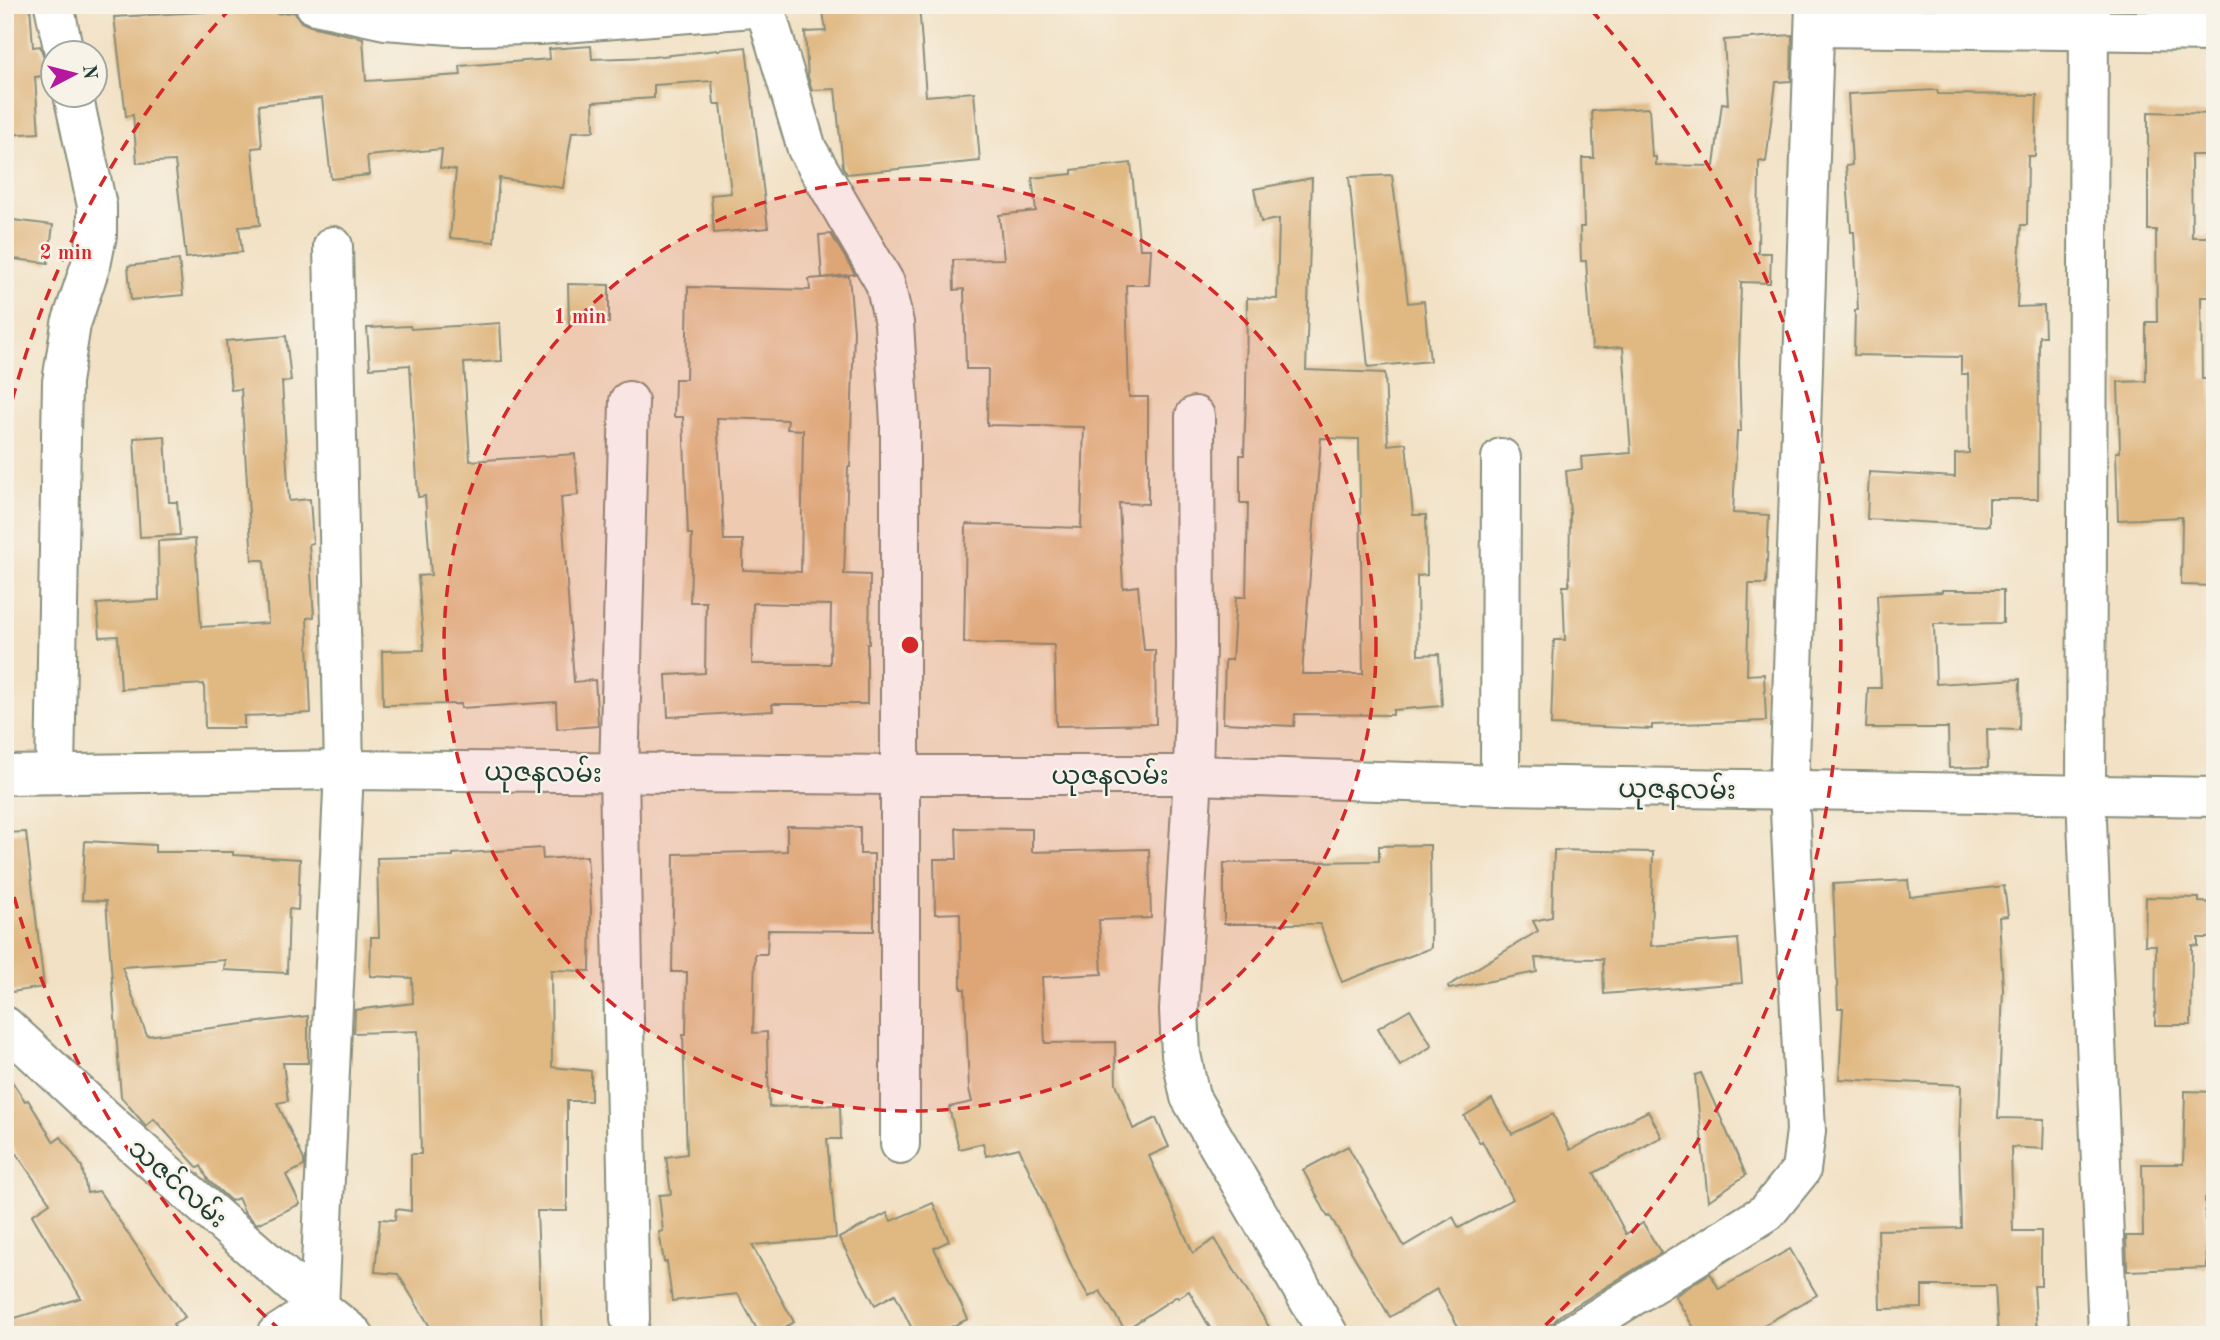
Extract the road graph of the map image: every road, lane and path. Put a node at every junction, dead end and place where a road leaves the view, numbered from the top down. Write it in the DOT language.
graph roads {
  1 [pos="54,5"];
  2 [pos="315,5"];
  3 [pos="764,6"];
  4 [pos="1815,16"];
  5 [pos="2089,18"];
  6 [pos="2215,32"];
  7 [pos="61,38"];
  8 [pos="76,108"];
  9 [pos="333,246"];
  10 [pos="629,401"];
  11 [pos="1195,416"];
  12 [pos="1501,458"];
  13 [pos="344,770"];
  14 [pos="55,773"];
  15 [pos="619,773"];
  16 [pos="5,775"];
  17 [pos="900,775"];
  18 [pos="1193,775"];
  19 [pos="1500,785"];
  20 [pos="1789,791"];
  21 [pos="2086,795"];
  22 [pos="2215,797"];
  23 [pos="5,1026"];
  24 [pos="900,1144"];
  25 [pos="319,1307"];
  26 [pos="630,1319"];
  27 [pos="276,1335"];
  28 [pos="354,1335"];
  29 [pos="1329,1335"];
  30 [pos="1571,1335"];
  31 [pos="2108,1335"];
  1 -- 7 [label="street"];
  2 -- 3 [label="street"];
  3 -- 17 [label="street"];
  4 -- 5 [label="street"];
  4 -- 20 [label="street"];
  5 -- 6 [label="street"];
  5 -- 21 [label="street"];
  8 -- 14 [label="street"];
  9 -- 13 [label="street"];
  10 -- 15 [label="street"];
  11 -- 18 [label="street"];
  12 -- 19 [label="street"];
  13 -- 14 [label="street, ယုဇနလမ်း"];
  13 -- 15 [label="street, ယုဇနလမ်း"];
  13 -- 25 [label="street"];
  14 -- 16 [label="street, ယုဇနလမ်း"];
  15 -- 17 [label="street, ယုဇနလမ်း"];
  15 -- 26 [label="street"];
  17 -- 18 [label="street, ယုဇနလမ်း"];
  17 -- 24 [label="street"];
  18 -- 19 [label="street, ယုဇနလမ်း"];
  18 -- 29 [label="street"];
  19 -- 20 [label="street, ယုဇနလမ်း"];
  20 -- 21 [label="street, ယုဇနလမ်း"];
  20 -- 30 [label="street"];
  21 -- 22 [label="street, ယုဇနလမ်း"];
  21 -- 31 [label="street"];
  23 -- 25 [label="street, သဇင်လမ်း"];
  25 -- 27 [label="street"];
  25 -- 28 [label="street, သဇင်လမ်း"];
}
